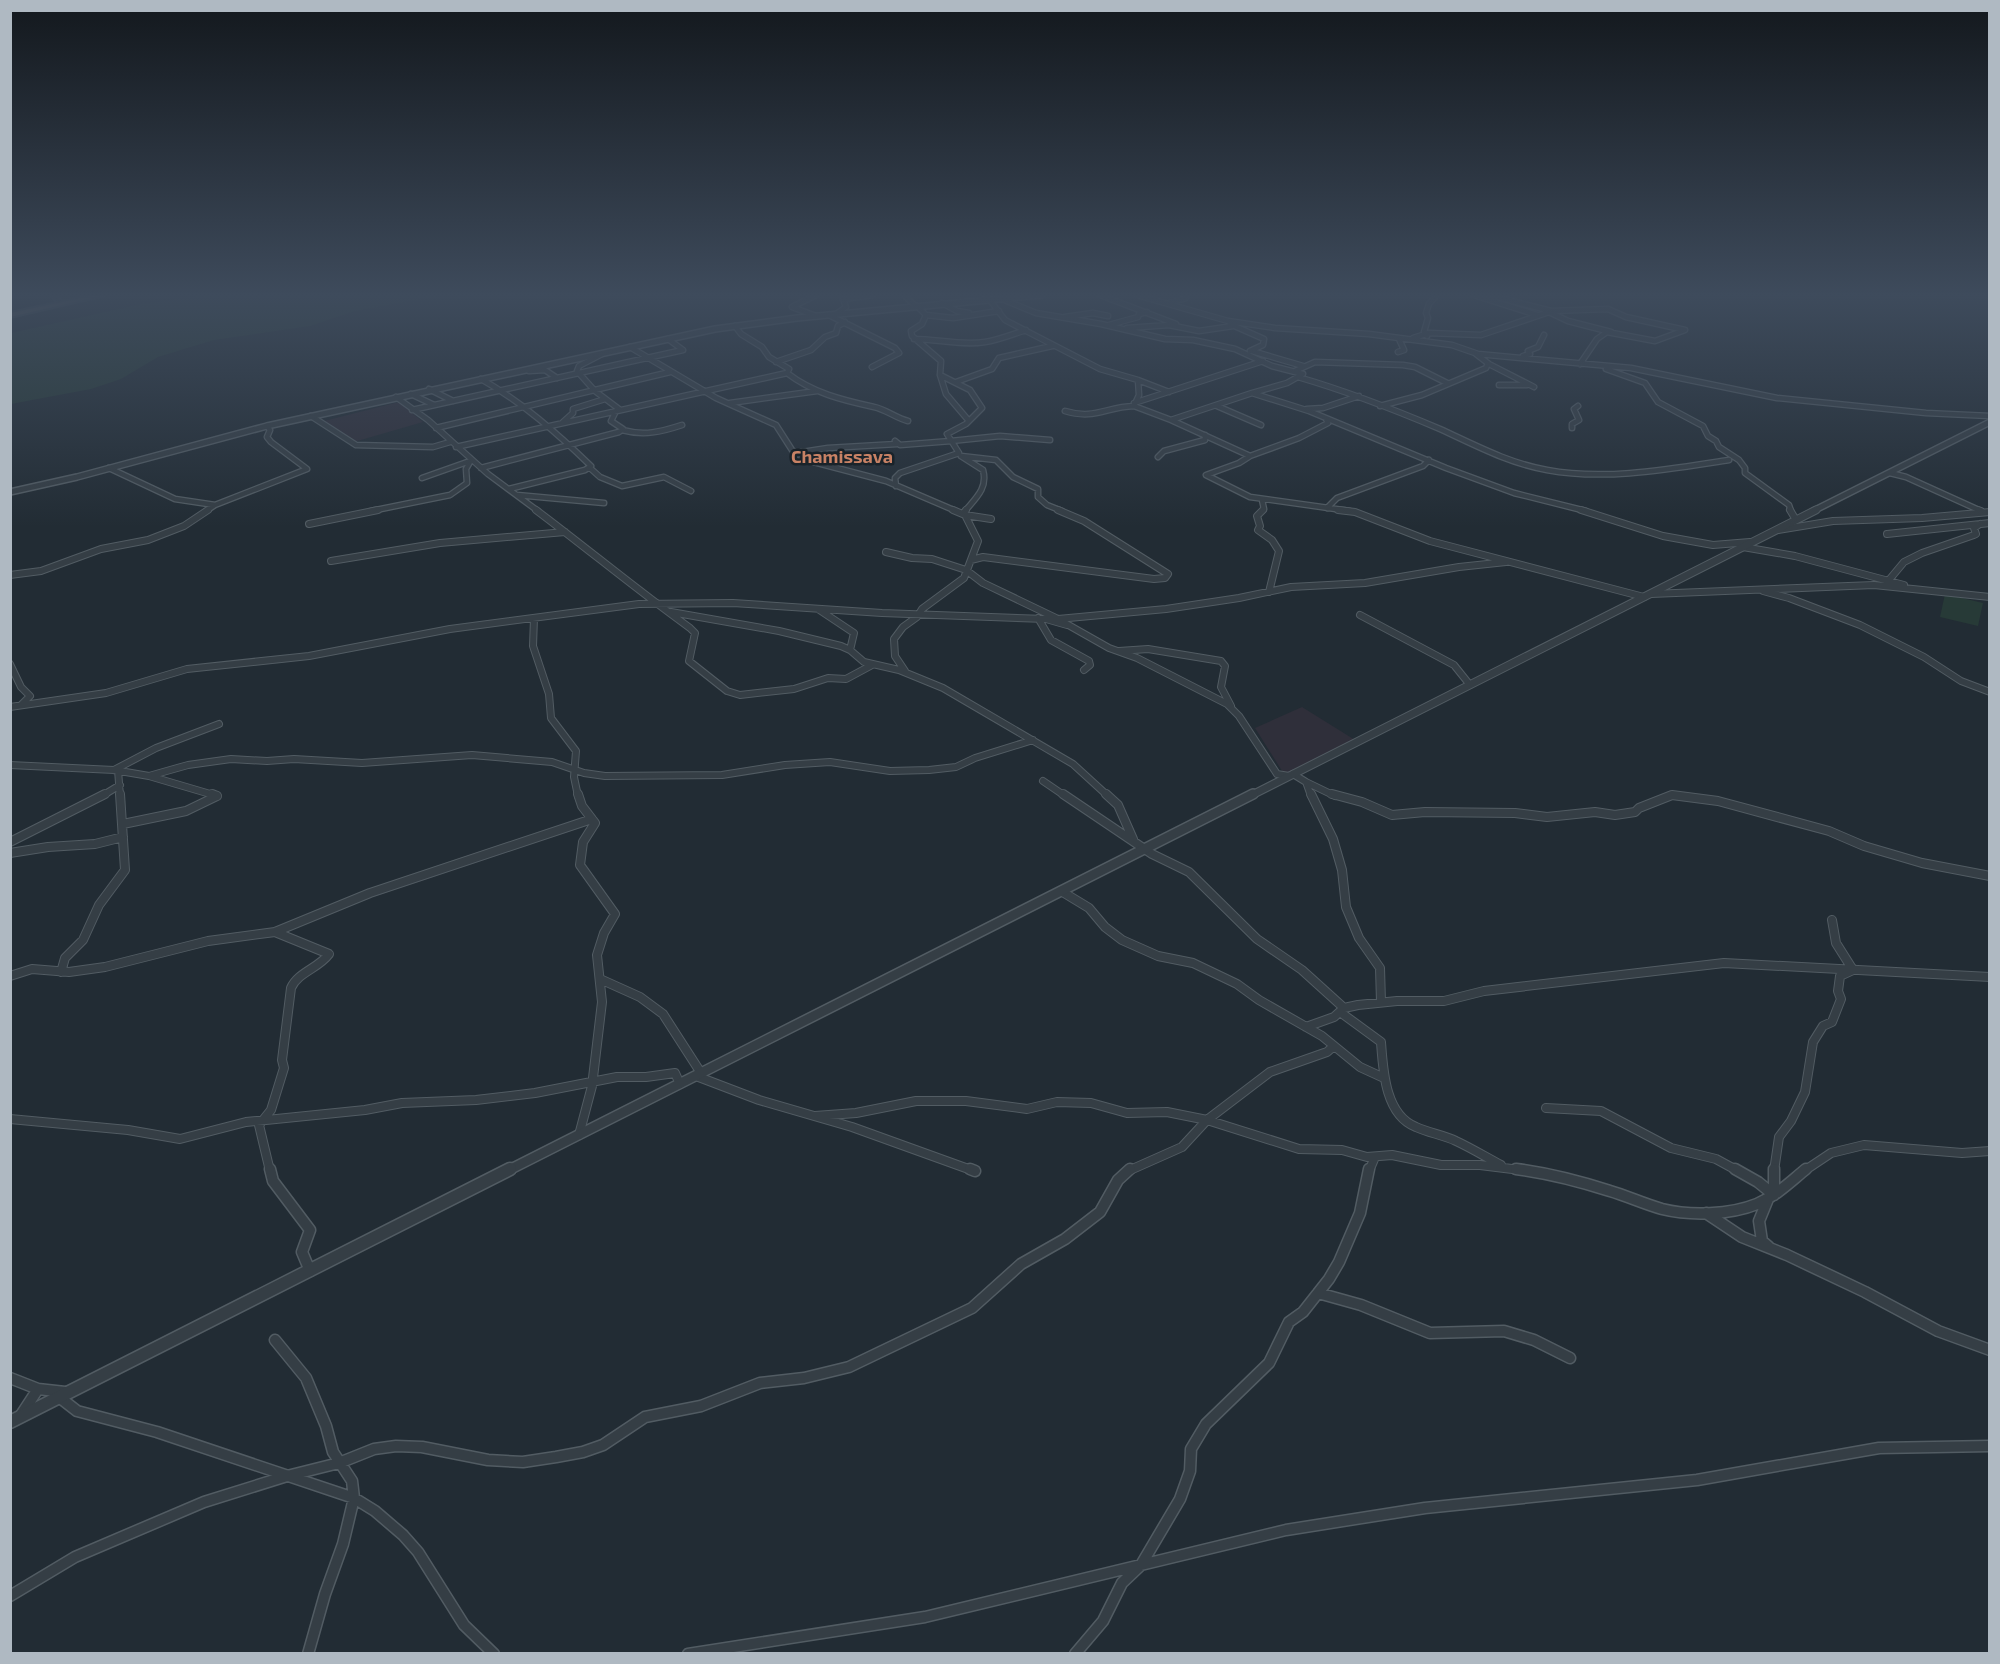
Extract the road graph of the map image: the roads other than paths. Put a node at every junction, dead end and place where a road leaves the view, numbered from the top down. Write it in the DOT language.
graph roads {
  1 [pos="508,373"];
  2 [pos="549,373"];
  3 [pos="578,373"];
  4 [pos="667,373"];
  5 [pos="671,373"];
  6 [pos="787,373"];
  7 [pos="984,373"];
  8 [pos="1113,373"];
  9 [pos="1228,373"];
  10 [pos="1299,373"];
  11 [pos="1426,373"];
  12 [pos="1474,373"];
  13 [pos="1506,373"];
  14 [pos="1618,373"];
  15 [pos="1657,373"];
  16 [pos="940,375"];
  17 [pos="1298,377"];
  18 [pos="557,378"];
  19 [pos="481,379"];
  20 [pos="1138,380"];
  21 [pos="956,382"];
  22 [pos="1447,383"];
  23 [pos="1499,384"];
  24 [pos="429,389"];
  25 [pos="500,390"];
  26 [pos="704,390"];
  27 [pos="595,391"];
  28 [pos="819,391"];
  29 [pos="1169,392"];
  30 [pos="1252,393"];
  31 [pos="411,394"];
  32 [pos="1359,396"];
  33 [pos="396,397"];
  34 [pos="1795,397"];
  35 [pos="1772,398"];
  36 [pos="605,399"];
  37 [pos="453,401"];
  38 [pos="728,402"];
  39 [pos="434,405"];
  40 [pos="1134,405"];
  41 [pos="1213,405"];
  42 [pos="1380,406"];
  43 [pos="1578,406"];
  44 [pos="522,408"];
  45 [pos="1304,409"];
  46 [pos="412,410"];
  47 [pos="618,410"];
  48 [pos="1065,411"];
  49 [pos="311,416"];
  50 [pos="1989,416"];
  51 [pos="1326,419"];
  52 [pos="1171,420"];
  53 [pos="908,421"];
  54 [pos="969,421"];
  55 [pos="563,422"];
  56 [pos="1989,422"];
  57 [pos="682,425"];
  58 [pos="1261,425"];
  59 [pos="267,426"];
  60 [pos="545,426"];
  61 [pos="436,428"];
  62 [pos="1572,428"];
  63 [pos="622,430"];
  64 [pos="1205,435"];
  65 [pos="1050,440"];
  66 [pos="951,441"];
  67 [pos="450,442"];
  68 [pos="571,445"];
  69 [pos="456,447"];
  70 [pos="796,453"];
  71 [pos="960,454"];
  72 [pos="1250,456"];
  73 [pos="1158,457"];
  74 [pos="1429,460"];
  75 [pos="1729,460"];
  76 [pos="471,461"];
  77 [pos="109,468"];
  78 [pos="480,468"];
  79 [pos="590,468"];
  80 [pos="1890,473"];
  81 [pos="422,478"];
  82 [pos="896,486"];
  83 [pos="509,489"];
  84 [pos="691,491"];
  85 [pos="10,492"];
  86 [pos="516,495"];
  87 [pos="1262,500"];
  88 [pos="604,503"];
  89 [pos="215,505"];
  90 [pos="1327,508"];
  91 [pos="1987,512"];
  92 [pos="964,515"];
  93 [pos="991,519"];
  94 [pos="1796,520"];
  95 [pos="1989,523"];
  96 [pos="309,524"];
  97 [pos="1980,524"];
  98 [pos="1776,530"];
  99 [pos="565,532"];
  100 [pos="1887,534"];
  101 [pos="1728,545"];
  102 [pos="1749,545"];
  103 [pos="886,552"];
  104 [pos="971,560"];
  105 [pos="331,561"];
  106 [pos="1509,562"];
  107 [pos="966,570"];
  108 [pos="10,575"];
  109 [pos="1889,580"];
  110 [pos="1913,589"];
  111 [pos="1757,590"];
  112 [pos="1269,592"];
  113 [pos="1647,596"];
  114 [pos="1989,597"];
  115 [pos="657,604"];
  116 [pos="1029,607"];
  117 [pos="817,609"];
  118 [pos="666,610"];
  119 [pos="918,615"];
  120 [pos="1360,615"];
  121 [pos="534,618"];
  122 [pos="1039,619"];
  123 [pos="1058,619"];
  124 [pos="1067,625"];
  125 [pos="850,650"];
  126 [pos="1117,651"];
  127 [pos="10,664"];
  128 [pos="872,665"];
  129 [pos="1084,670"];
  130 [pos="908,673"];
  131 [pos="1470,685"];
  132 [pos="1989,692"];
  133 [pos="18,706"];
  134 [pos="1231,706"];
  135 [pos="10,707"];
  136 [pos="219,724"];
  137 [pos="1033,740"];
  138 [pos="10,765"];
  139 [pos="116,770"];
  140 [pos="574,770"];
  141 [pos="1277,774"];
  142 [pos="1291,775"];
  143 [pos="149,776"];
  144 [pos="1043,781"];
  145 [pos="1306,782"];
  146 [pos="1273,784"];
  147 [pos="120,785"];
  148 [pos="592,819"];
  149 [pos="123,824"];
  150 [pos="123,837"];
  151 [pos="1133,839"];
  152 [pos="10,842"];
  153 [pos="1149,851"];
  154 [pos="10,853"];
  155 [pos="1989,876"];
  156 [pos="1061,891"];
  157 [pos="1832,920"];
  158 [pos="275,932"];
  159 [pos="1853,970"];
  160 [pos="61,972"];
  161 [pos="10,976"];
  162 [pos="1989,976"];
  163 [pos="600,979"];
  164 [pos="1381,1002"];
  165 [pos="1342,1010"];
  166 [pos="1306,1027"];
  167 [pos="1334,1046"];
  168 [pos="698,1074"];
  169 [pos="1384,1078"];
  170 [pos="591,1082"];
  171 [pos="680,1084"];
  172 [pos="1546,1108"];
  173 [pos="815,1116"];
  174 [pos="10,1119"];
  175 [pos="263,1120"];
  176 [pos="1207,1120"];
  177 [pos="579,1135"];
  178 [pos="1989,1151"];
  179 [pos="1375,1157"];
  180 [pos="1512,1169"];
  181 [pos="975,1171"];
  182 [pos="1771,1197"];
  183 [pos="1705,1212"];
  184 [pos="1776,1251"];
  185 [pos="310,1271"];
  186 [pos="1318,1293"];
  187 [pos="275,1340"];
  188 [pos="1989,1350"];
  189 [pos="1570,1359"];
  190 [pos="10,1378"];
  191 [pos="38,1389"];
  192 [pos="64,1395"];
  193 [pos="15,1420"];
  194 [pos="1988,1449"];
  195 [pos="339,1463"];
  196 [pos="287,1476"];
  197 [pos="354,1498"];
  198 [pos="1141,1565"];
  199 [pos="10,1596"];
  200 [pos="308,1653"];
  201 [pos="494,1653"];
  202 [pos="688,1653"];
  203 [pos="1076,1653"];
  1 -- 19 [label="street"];
  2 -- 18 [label="street"];
  3 -- 18 [label="street"];
  3 -- 27 [label="street"];
  4 -- 27 [label="street"];
  5 -- 26 [label="street"];
  6 -- 26 [label="street"];
  6 -- 28 [label="street"];
  7 -- 21 [label="street"];
  8 -- 20 [label="street"];
  9 -- 29 [label="street"];
  10 -- 17 [label="street"];
  11 -- 22 [label="street"];
  12 -- 22 [label="street"];
  13 -- 23 [label="street"];
  14 -- 94 [label="street"];
  15 -- 35 [label="street"];
  16 -- 21 [label="street"];
  16 -- 54 [label="street"];
  17 -- 30 [label="street"];
  17 -- 32 [label="street"];
  18 -- 25 [label="street"];
  19 -- 24 [label="street"];
  19 -- 25 [label="street"];
  20 -- 29 [label="street"];
  20 -- 40 [label="street"];
  21 -- 54 [label="street"];
  22 -- 42 [label="street"];
  24 -- 31 [label="street"];
  24 -- 37 [label="street"];
  25 -- 37 [label="street"];
  25 -- 44 [label="street"];
  26 -- 38 [label="street"];
  26 -- 47 [label="street"];
  27 -- 36 [label="street"];
  27 -- 44 [label="street"];
  28 -- 38 [label="street"];
  28 -- 53 [label="street"];
  29 -- 40 [label="street"];
  30 -- 41 [label="street"];
  30 -- 45 [label="street"];
  31 -- 33 [label="street"];
  31 -- 39 [label="street"];
  32 -- 42 [label="street"];
  32 -- 45 [label="street"];
  33 -- 46 [label="street"];
  33 -- 49 [label="street"];
  34 -- 35 [label="street"];
  35 -- 50 [label="street"];
  36 -- 47 [label="street"];
  36 -- 55 [label="street"];
  37 -- 39 [label="street"];
  38 -- 70 [label="street"];
  39 -- 46 [label="street"];
  40 -- 48 [label="street"];
  40 -- 52 [label="street"];
  41 -- 52 [label="street"];
  41 -- 58 [label="street"];
  42 -- 75 [label="street"];
  43 -- 62 [label="street"];
  44 -- 60 [label="street"];
  44 -- 61 [label="street"];
  45 -- 51 [label="street"];
  46 -- 61 [label="street"];
  47 -- 55 [label="street"];
  47 -- 63 [label="street"];
  49 -- 59 [label="street"];
  49 -- 67 [label="street"];
  51 -- 72 [label="street"];
  51 -- 74 [label="street"];
  52 -- 64 [label="street"];
  54 -- 66 [label="street"];
  55 -- 60 [label="street"];
  56 -- 80 [label="street"];
  57 -- 63 [label="street"];
  59 -- 77 [label="street"];
  59 -- 89 [label="street"];
  60 -- 68 [label="street"];
  60 -- 69 [label="street"];
  61 -- 67 [label="street"];
  63 -- 68 [label="street"];
  64 -- 72 [label="street"];
  64 -- 73 [label="street"];
  65 -- 66 [label="street"];
  66 -- 70 [label="street"];
  66 -- 71 [label="street"];
  67 -- 69 [label="street"];
  68 -- 78 [label="street"];
  68 -- 79 [label="street"];
  69 -- 76 [label="street"];
  70 -- 82 [label="street"];
  71 -- 82 [label="street"];
  71 -- 92 [label="street"];
  71 -- 104 [label="street"];
  72 -- 87 [label="street"];
  74 -- 90 [label="street"];
  74 -- 101 [label="street"];
  76 -- 78 [label="street"];
  76 -- 81 [label="street"];
  76 -- 96 [label="street"];
  77 -- 85 [label="street"];
  77 -- 89 [label="street"];
  78 -- 83 [label="street"];
  79 -- 83 [label="street"];
  79 -- 84 [label="street"];
  80 -- 91 [label="street"];
  80 -- 94 [label="street"];
  82 -- 92 [label="street"];
  83 -- 86 [label="street"];
  86 -- 88 [label="street"];
  86 -- 99 [label="street"];
  87 -- 90 [label="street"];
  87 -- 112 [label="street"];
  89 -- 108 [label="street"];
  90 -- 106 [label="street"];
  91 -- 98 [label="street"];
  92 -- 93 [label="street"];
  92 -- 104 [label="street"];
  94 -- 98 [label="street"];
  95 -- 97 [label="street"];
  97 -- 100 [label="street"];
  97 -- 109 [label="street"];
  98 -- 102 [label="street"];
  99 -- 105 [label="street"];
  99 -- 115 [label="street"];
  101 -- 102 [label="street"];
  101 -- 102 [label="street"];
  102 -- 109 [label="street"];
  102 -- 113 [label="street"];
  103 -- 107 [label="street"];
  104 -- 107 [label="street"];
  106 -- 112 [label="street"];
  106 -- 113 [label="street"];
  107 -- 116 [label="street"];
  107 -- 119 [label="street"];
  109 -- 110 [label="street"];
  110 -- 111 [label="street"];
  110 -- 114 [label="street"];
  111 -- 113 [label="street"];
  111 -- 132 [label="street"];
  112 -- 123 [label="street"];
  113 -- 131 [label="street"];
  115 -- 117 [label="street"];
  115 -- 118 [label="street"];
  115 -- 121 [label="street"];
  116 -- 122 [label="street"];
  116 -- 123 [label="street"];
  117 -- 119 [label="street"];
  117 -- 125 [label="street"];
  118 -- 125 [label="street"];
  118 -- 128 [label="street"];
  119 -- 122 [label="street"];
  119 -- 130 [label="street"];
  120 -- 131 [label="street"];
  121 -- 133 [label="street"];
  121 -- 140 [label="street"];
  122 -- 124 [label="street"];
  122 -- 129 [label="street"];
  123 -- 124 [label="street"];
  124 -- 126 [label="street"];
  125 -- 128 [label="street"];
  126 -- 134 [label="street"];
  126 -- 134 [label="street"];
  127 -- 133 [label="street"];
  128 -- 130 [label="street"];
  130 -- 137 [label="street"];
  131 -- 142 [label="street"];
  133 -- 135 [label="street"];
  134 -- 141 [label="street"];
  136 -- 139 [label="street"];
  137 -- 140 [label="street"];
  137 -- 151 [label="street"];
  138 -- 139 [label="street"];
  139 -- 143 [label="street"];
  139 -- 147 [label="street"];
  140 -- 143 [label="street"];
  140 -- 148 [label="street"];
  141 -- 142 [label="street"];
  141 -- 146 [label="street"];
  142 -- 145 [label="street"];
  142 -- 146 [label="street"];
  143 -- 149 [label="street"];
  144 -- 151 [label="street"];
  145 -- 155 [label="street"];
  145 -- 164 [label="street"];
  146 -- 153 [label="street"];
  147 -- 149 [label="street"];
  147 -- 152 [label="street"];
  148 -- 158 [label="street"];
  148 -- 163 [label="street"];
  149 -- 150 [label="street"];
  150 -- 154 [label="street"];
  150 -- 160 [label="street"];
  151 -- 153 [label="street"];
  153 -- 156 [label="street"];
  153 -- 165 [label="street"];
  156 -- 166 [label="street"];
  156 -- 168 [label="street"];
  157 -- 159 [label="street"];
  158 -- 160 [label="street"];
  158 -- 175 [label="street"];
  159 -- 162 [label="street"];
  159 -- 164 [label="street"];
  159 -- 182 [label="street"];
  160 -- 161 [label="street"];
  163 -- 168 [label="street"];
  163 -- 170 [label="street"];
  164 -- 165 [label="street"];
  165 -- 166 [label="street"];
  165 -- 169 [label="street"];
  166 -- 167 [label="street"];
  167 -- 169 [label="street"];
  167 -- 176 [label="street"];
  168 -- 171 [label="street"];
  168 -- 173 [label="street"];
  169 -- 180 [label="street"];
  170 -- 171 [label="street"];
  170 -- 175 [label="street"];
  170 -- 177 [label="street"];
  171 -- 177 [label="street"];
  172 -- 182 [label="street"];
  173 -- 176 [label="street"];
  173 -- 181 [label="street"];
  174 -- 175 [label="street"];
  175 -- 185 [label="street"];
  176 -- 179 [label="street"];
  176 -- 195 [label="street"];
  177 -- 185 [label="street"];
  178 -- 182 [label="street"];
  179 -- 180 [label="street"];
  179 -- 186 [label="street"];
  180 -- 183 [label="street"];
  182 -- 183 [label="street"];
  182 -- 184 [label="street"];
  183 -- 184 [label="street"];
  184 -- 188 [label="street"];
  185 -- 192 [label="street"];
  186 -- 189 [label="street"];
  186 -- 198 [label="street"];
  187 -- 195 [label="street"];
  190 -- 191 [label="street"];
  191 -- 192 [label="street"];
  191 -- 193 [label="street"];
  192 -- 193 [label="street"];
  192 -- 196 [label="street"];
  194 -- 198 [label="street"];
  195 -- 196 [label="street"];
  195 -- 197 [label="street"];
  196 -- 197 [label="street"];
  196 -- 199 [label="street"];
  197 -- 200 [label="street"];
  197 -- 201 [label="street"];
  198 -- 202 [label="street"];
  198 -- 203 [label="street"];
}
